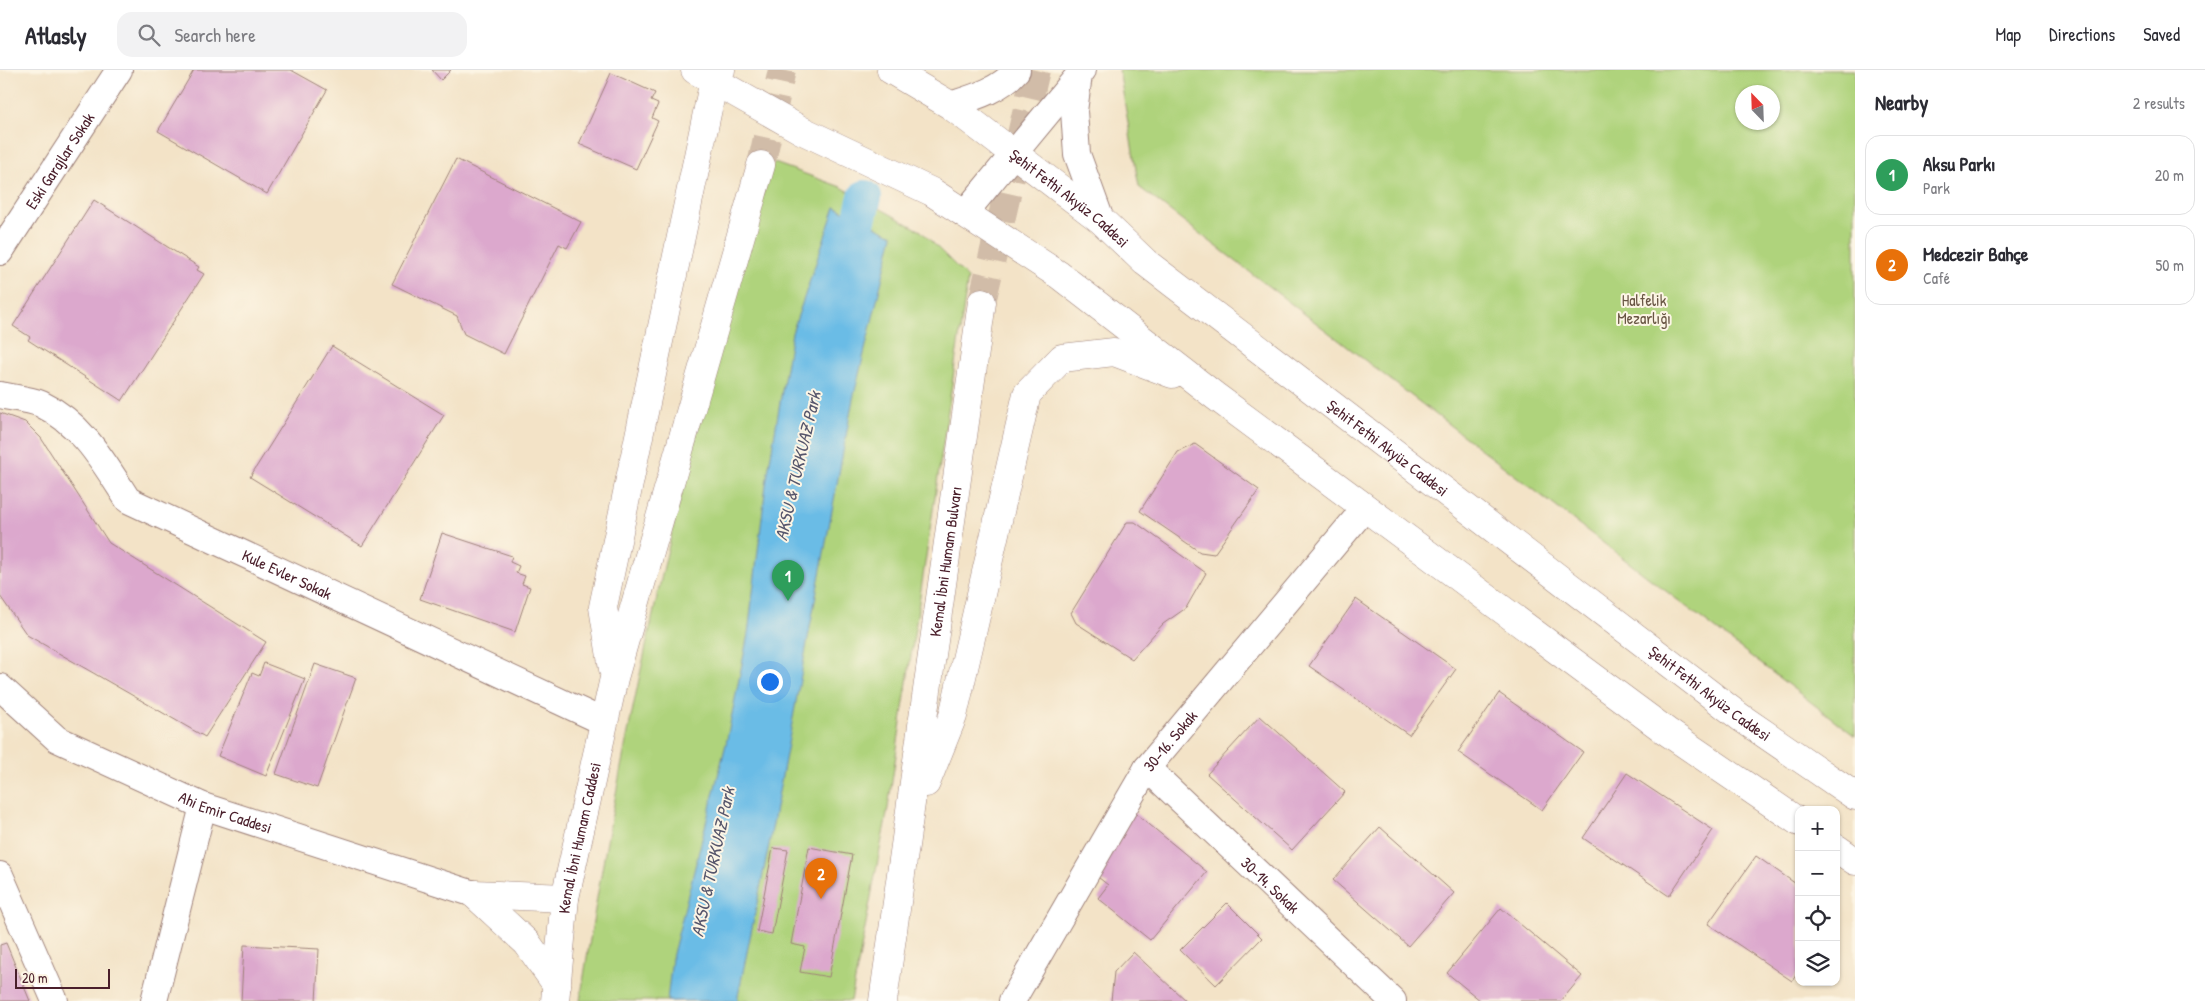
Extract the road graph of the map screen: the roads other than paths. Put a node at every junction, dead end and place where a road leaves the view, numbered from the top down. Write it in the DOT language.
graph roads {
  1 [pos="119,70"];
  2 [pos="891,70"];
  3 [pos="1017,70"];
  4 [pos="1081,72"];
  5 [pos="710,73"];
  6 [pos="939,98"];
  7 [pos="1013,153"];
  8 [pos="761,165"];
  9 [pos="964,214"];
  10 [pos="1101,220"];
  11 [pos="0,252"];
  12 [pos="982,302"];
  13 [pos="1200,385"];
  14 [pos="0,395"];
  15 [pos="1365,508"];
  16 [pos="614,678"];
  17 [pos="0,686"];
  18 [pos="604,722"];
  19 [pos="1148,768"];
  20 [pos="1855,796"];
  21 [pos="203,806"];
  22 [pos="1795,819"];
  23 [pos="910,821"];
  24 [pos="1840,851"];
  25 [pos="1855,861"];
  26 [pos="0,876"];
  27 [pos="474,894"];
  28 [pos="565,898"];
  29 [pos="556,993"];
  30 [pos="55,1001"];
  31 [pos="154,1001"];
  32 [pos="883,1001"];
  33 [pos="1012,1001"];
  34 [pos="1393,1001"];
  1 -- 11 [label="street, Eski Garajlar Sokak"];
  2 -- 6 [label="main road, Şehit Fethi Akyüz Caddesi"];
  3 -- 6 [label="street"];
  4 -- 7 [label="street"];
  4 -- 10 [label="street"];
  5 -- 9 [label="main road"];
  5 -- 16 [label="main road"];
  6 -- 7 [label="main road, Şehit Fethi Akyüz Caddesi"];
  7 -- 9 [label="street"];
  7 -- 10 [label="main road, Şehit Fethi Akyüz Caddesi"];
  8 -- 16 [label="main road, Kemal İbni Humam Caddesi"];
  9 -- 13 [label="main road"];
  10 -- 20 [label="main road, Şehit Fethi Akyüz Caddesi"];
  12 -- 23 [label="main road, Kemal İbni Humam Bulvarı"];
  13 -- 15 [label="main road"];
  13 -- 23 [label="main road"];
  14 -- 18 [label="street, Kule Evler Sokak"];
  15 -- 19 [label="street, 30-16. Sokak"];
  15 -- 22 [label="main road"];
  16 -- 18 [label="main road, Kemal İbni Humam Caddesi"];
  17 -- 21 [label="street, Ahi Emir Caddesi"];
  18 -- 28 [label="main road, Kemal İbni Humam Caddesi"];
  19 -- 33 [label="street, 30-16. Sokak"];
  19 -- 34 [label="street, 30-14. Sokak"];
  21 -- 27 [label="street, Ahi Emir Caddesi"];
  21 -- 31 [label="street"];
  23 -- 32 [label="main road"];
  24 -- 25 [label="main road"];
  26 -- 30 [label="street"];
  27 -- 28 [label="main road, Ahi Emir Caddesi"];
  27 -- 29 [label="main road, Ahi Emir Caddesi"];
  28 -- 29 [label="main road, Kemal İbni Humam Caddesi"];
}
